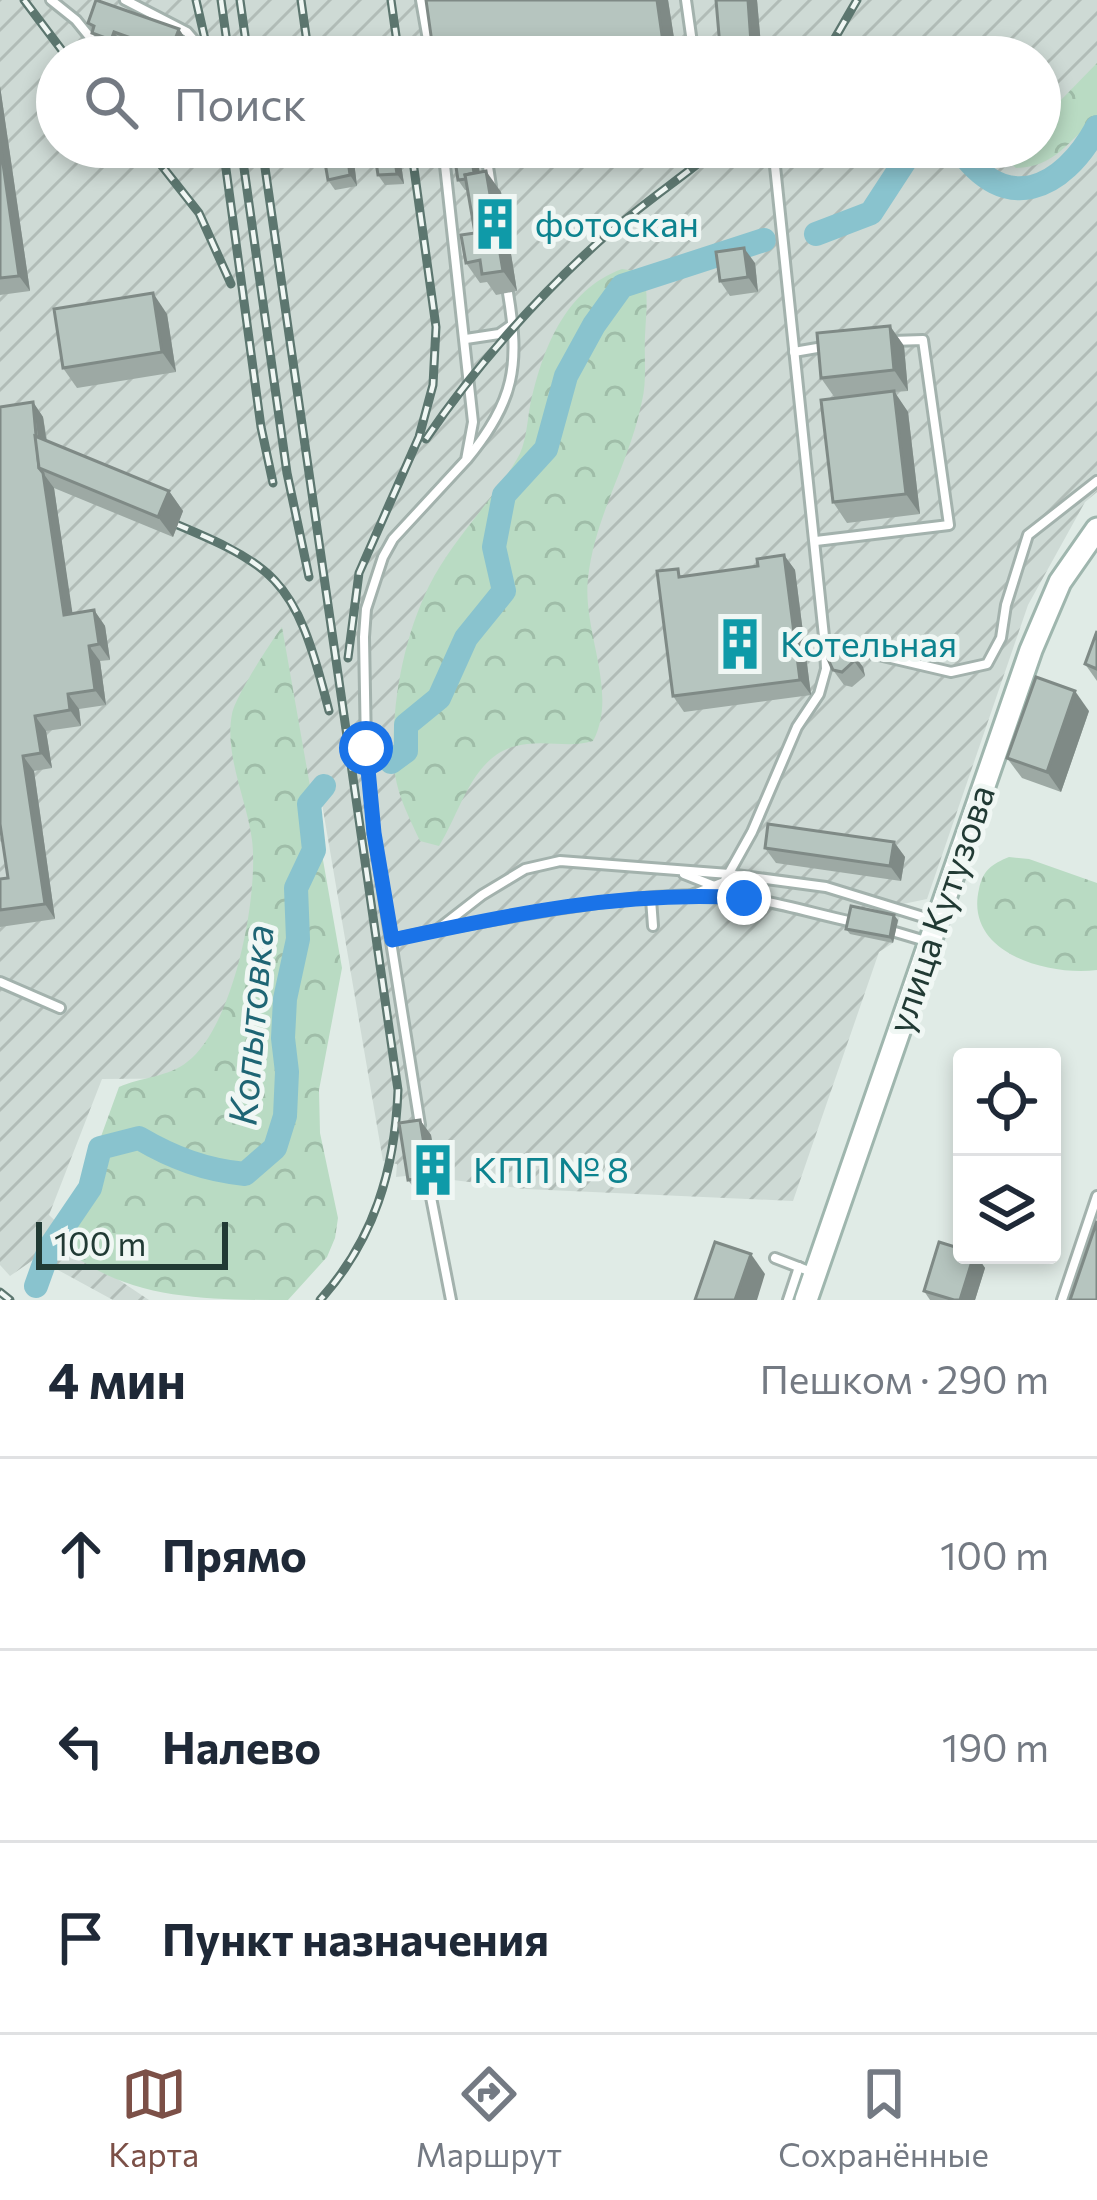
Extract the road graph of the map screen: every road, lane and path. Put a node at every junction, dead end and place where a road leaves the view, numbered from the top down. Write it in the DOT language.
graph roads {
  1 [pos="51,0"];
  2 [pos="125,0"];
  3 [pos="421,0"];
  4 [pos="686,0"];
  5 [pos="89,36"];
  6 [pos="190,36"];
  7 [pos="427,36"];
  8 [pos="691,36"];
  9 [pos="446,168"];
  10 [pos="488,168"];
  11 [pos="775,168"];
  12 [pos="492,193"];
  13 [pos="508,292"];
  14 [pos="513,324"];
  15 [pos="466,339"];
  16 [pos="876,342"];
  17 [pos="833,346"];
  18 [pos="794,352"];
  19 [pos="466,460"];
  20 [pos="1097,481"];
  21 [pos="1097,529"];
  22 [pos="816,541"];
  23 [pos="825,646"];
  24 [pos="673,870"];
  25 [pos="729,874"];
  26 [pos="715,886"];
  27 [pos="689,896"];
  28 [pos="651,898"];
  29 [pos="744,898"];
  30 [pos="653,926"];
  31 [pos="436,930"];
  32 [pos="933,932"];
  33 [pos="392,940"];
  34 [pos="0,982"];
  35 [pos="60,1008"];
  36 [pos="424,1147"];
  37 [pos="427,1170"];
  38 [pos="1097,1196"];
  39 [pos="775,1258"];
  40 [pos="807,1270"];
  41 [pos="451,1300"];
  42 [pos="788,1300"];
  43 [pos="806,1300"];
  44 [pos="1062,1300"];
  1 -- 5 [label="lane"];
  2 -- 6 [label="lane"];
  3 -- 7 [label="lane"];
  4 -- 8 [label="lane"];
  9 -- 15 [label="lane"];
  10 -- 12 [label="lane"];
  11 -- 18 [label="lane"];
  13 -- 14 [label="lane"];
  14 -- 15 [label="lane"];
  14 -- 19 [label="lane"];
  15 -- 19 [label="lane"];
  16 -- 22 [label="lane"];
  17 -- 18 [label="lane"];
  18 -- 22 [label="lane"];
  19 -- 33 [label="lane"];
  20 -- 23 [label="lane"];
  21 -- 32 [label="street, улица Кутузова"];
  22 -- 23 [label="lane"];
  23 -- 25 [label="lane"];
  24 -- 25 [label="lane"];
  24 -- 26 [label="lane"];
  24 -- 31 [label="lane"];
  25 -- 26 [label="lane"];
  25 -- 32 [label="lane"];
  26 -- 27 [label="lane"];
  26 -- 29 [label="lane"];
  27 -- 28 [label="lane"];
  27 -- 29 [label="lane"];
  28 -- 30 [label="lane"];
  28 -- 31 [label="lane"];
  29 -- 32 [label="lane"];
  31 -- 33 [label="lane"];
  32 -- 40 [label="street, улица Кутузова"];
  33 -- 36 [label="lane"];
  34 -- 35 [label="lane"];
  37 -- 41 [label="lane"];
  38 -- 44 [label="lane"];
  39 -- 40 [label="lane"];
  40 -- 42 [label="lane"];
  40 -- 43 [label="street, улица Кутузова"];
}
